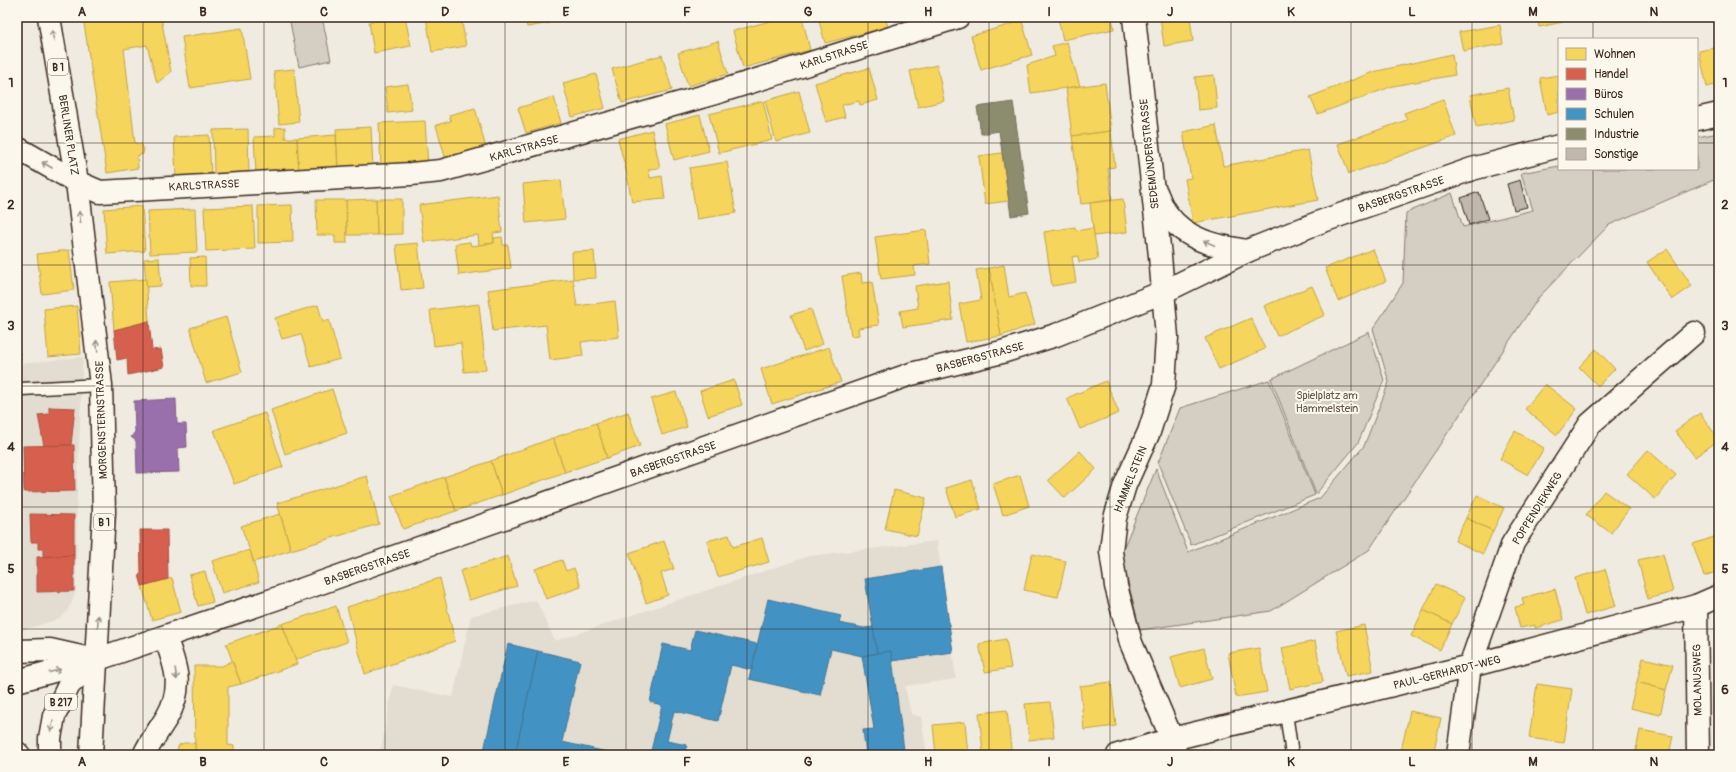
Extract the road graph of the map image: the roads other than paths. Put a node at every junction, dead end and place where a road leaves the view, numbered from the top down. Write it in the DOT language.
graph roads {
  1 [pos="50,17"];
  2 [pos="958,17"];
  3 [pos="1134,17"];
  4 [pos="1719,114"];
  5 [pos="1698,119"];
  6 [pos="1558,146"];
  7 [pos="17,148"];
  8 [pos="77,182"];
  9 [pos="1151,184"];
  10 [pos="1247,251"];
  11 [pos="1163,292"];
  12 [pos="1694,333"];
  13 [pos="100,385"];
  14 [pos="18,390"];
  15 [pos="1719,596"];
  16 [pos="1696,606"];
  17 [pos="165,637"];
  18 [pos="17,651"];
  19 [pos="95,660"];
  20 [pos="1470,666"];
  21 [pos="17,681"];
  22 [pos="1286,713"];
  23 [pos="1174,747"];
  24 [pos="17,753"];
  25 [pos="19,755"];
  26 [pos="50,755"];
  27 [pos="91,755"];
  28 [pos="144,755"];
  29 [pos="1118,755"];
  30 [pos="1292,755"];
  31 [pos="1458,755"];
  32 [pos="1698,755"];
  8 -- 1 [label="street, BERLINER PLATZ / B 1, one-way"];
  2 -- 8 [label="street, KARLSTRASSE"];
  3 -- 9 [label="street, SEDEMÜNDERSTRASSE"];
  4 -- 5 [label="street"];
  6 -- 10 [label="street, BASBERGSTRASSE"];
  8 -- 7 [label="street, KARLSTRASSE, one-way"];
  13 -- 8 [label="street, MORGENSTERNSTRASSE / B 1, one-way"];
  10 -- 9 [label="street, one-way"];
  9 -- 11 [label="street, SEDEMÜNDERSTRASSE"];
  10 -- 11 [label="street, BASBERGSTRASSE"];
  11 -- 17 [label="street, BASBERGSTRASSE"];
  11 -- 23 [label="street, HAMMELSTEIN"];
  12 -- 20 [label="street, POPPENDIEKWEG"];
  13 -- 14 [label="lane"];
  19 -- 13 [label="street, MORGENSTERNSTRASSE / B 1, one-way"];
  15 -- 16 [label="street, PAUL-GERHARDT-WEG"];
  16 -- 20 [label="street, PAUL-GERHARDT-WEG"];
  16 -- 32 [label="street, MOLANUSWEG"];
  17 -- 19 [label="street, BASBERGSTRASSE"];
  17 -- 28 [label="street, one-way"];
  18 -- 19 [label="street"];
  21 -- 19 [label="street, BASBERGSTRASSE, one-way"];
  19 -- 26 [label="street, B 217, one-way"];
  19 -- 27 [label="street, B 217"];
  20 -- 22 [label="street, PAUL-GERHARDT-WEG"];
  20 -- 31 [label="street, POPPENDIEKWEG"];
  22 -- 23 [label="street, PAUL-GERHARDT-WEG"];
  22 -- 30 [label="lane"];
  23 -- 29 [label="street, PAUL-GERHARDT-WEG"];
  24 -- 25 [label="street"];
}
